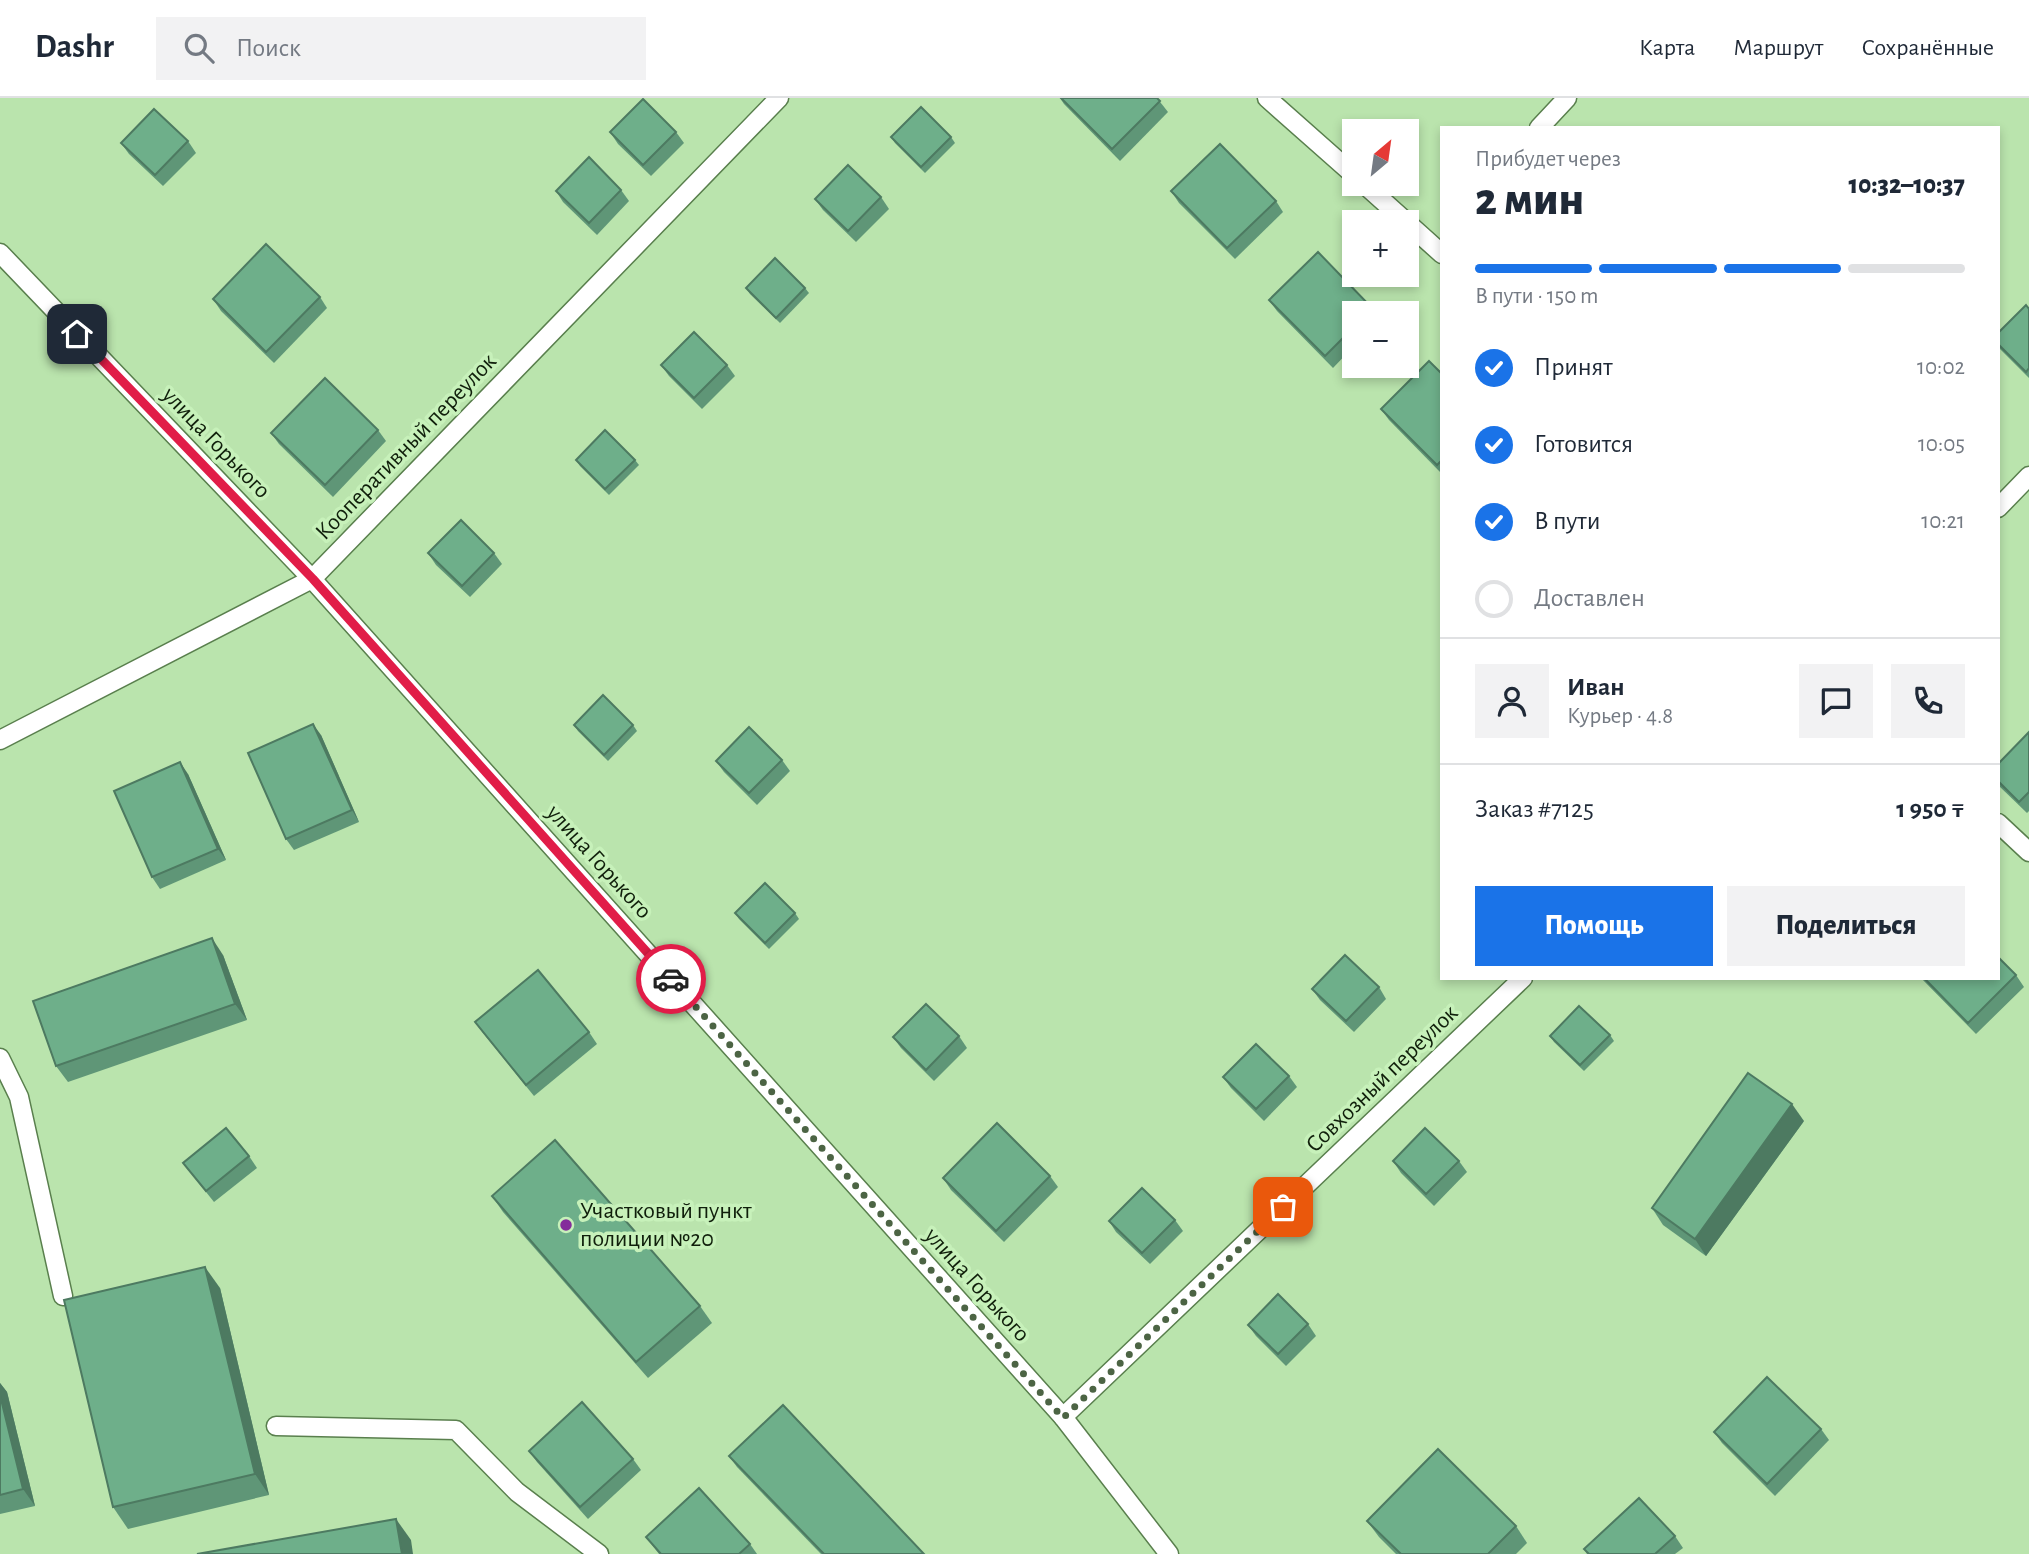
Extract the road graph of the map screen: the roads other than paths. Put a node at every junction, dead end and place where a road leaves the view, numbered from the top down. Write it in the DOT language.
graph roads {
  1 [pos="779,98"];
  2 [pos="1267,98"];
  3 [pos="1567,98"];
  4 [pos="1541,126"];
  5 [pos="1342,164"];
  6 [pos="1379,196"];
  7 [pos="1438,243"];
  8 [pos="0,253"];
  9 [pos="2029,476"];
  10 [pos="2000,506"];
  11 [pos="313,579"];
  12 [pos="0,740"];
  13 [pos="2000,825"];
  14 [pos="2029,852"];
  15 [pos="1520,980"];
  16 [pos="0,1058"];
  17 [pos="63,1296"];
  18 [pos="1063,1418"];
  19 [pos="276,1426"];
  20 [pos="1163,1551"];
  21 [pos="599,1554"];
  1 -- 11 [label="lane, Кооперативный переулок"];
  2 -- 5 [label="lane"];
  3 -- 4 [label="lane"];
  6 -- 7 [label="lane"];
  8 -- 11 [label="lane, улица Горького"];
  9 -- 10 [label="lane"];
  11 -- 12 [label="lane, Кооперативный переулок"];
  11 -- 18 [label="lane, улица Горького"];
  13 -- 14 [label="lane"];
  15 -- 18 [label="lane, Совхозный переулок"];
  16 -- 17 [label="lane"];
  18 -- 20 [label="lane, улица Горького"];
  19 -- 21 [label="lane"];
}
